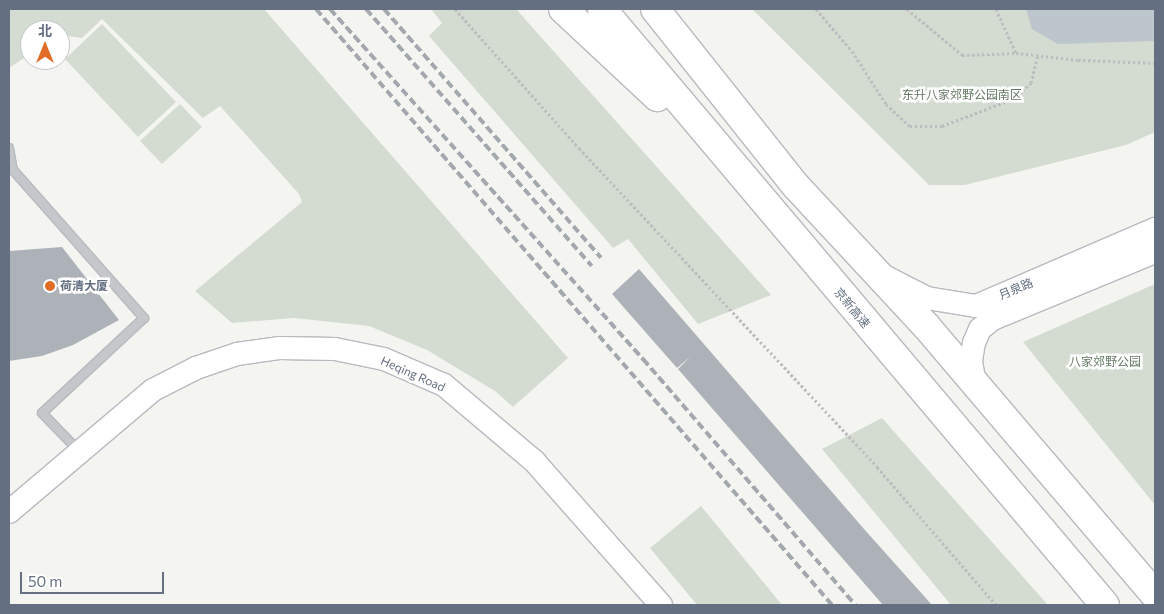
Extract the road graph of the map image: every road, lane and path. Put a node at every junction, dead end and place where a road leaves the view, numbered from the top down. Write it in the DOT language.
graph roads {
  1 [pos="455,9"];
  2 [pos="563,9"];
  3 [pos="602,9"];
  4 [pos="655,9"];
  5 [pos="816,9"];
  6 [pos="907,9"];
  7 [pos="996,9"];
  8 [pos="1016,53"];
  9 [pos="1038,56"];
  10 [pos="1155,63"];
  11 [pos="9,148"];
  12 [pos="747,183"];
  13 [pos="1155,228"];
  14 [pos="1155,252"];
  15 [pos="874,270"];
  16 [pos="975,384"];
  17 [pos="80,452"];
  18 [pos="9,512"];
  19 [pos="1155,595"];
  20 [pos="661,605"];
  21 [pos="996,605"];
  22 [pos="1105,605"];
  1 -- 21 [label="path"];
  2 -- 12 [label="highway"];
  3 -- 12 [label="highway, 京新高速"];
  4 -- 15 [label="highway"];
  5 -- 9 [label="path"];
  6 -- 8 [label="path"];
  7 -- 8 [label="path"];
  8 -- 9 [label="path"];
  9 -- 10 [label="path"];
  11 -- 17 [label="lane"];
  12 -- 22 [label="highway, 京新高速"];
  13 -- 15 [label="main road, 月泉路"];
  14 -- 16 [label="main road, 月泉路"];
  15 -- 16 [label="highway"];
  16 -- 19 [label="highway"];
  17 -- 18 [label="main road, Heqing Road"];
  17 -- 20 [label="main road, Heqing Road"];
}
